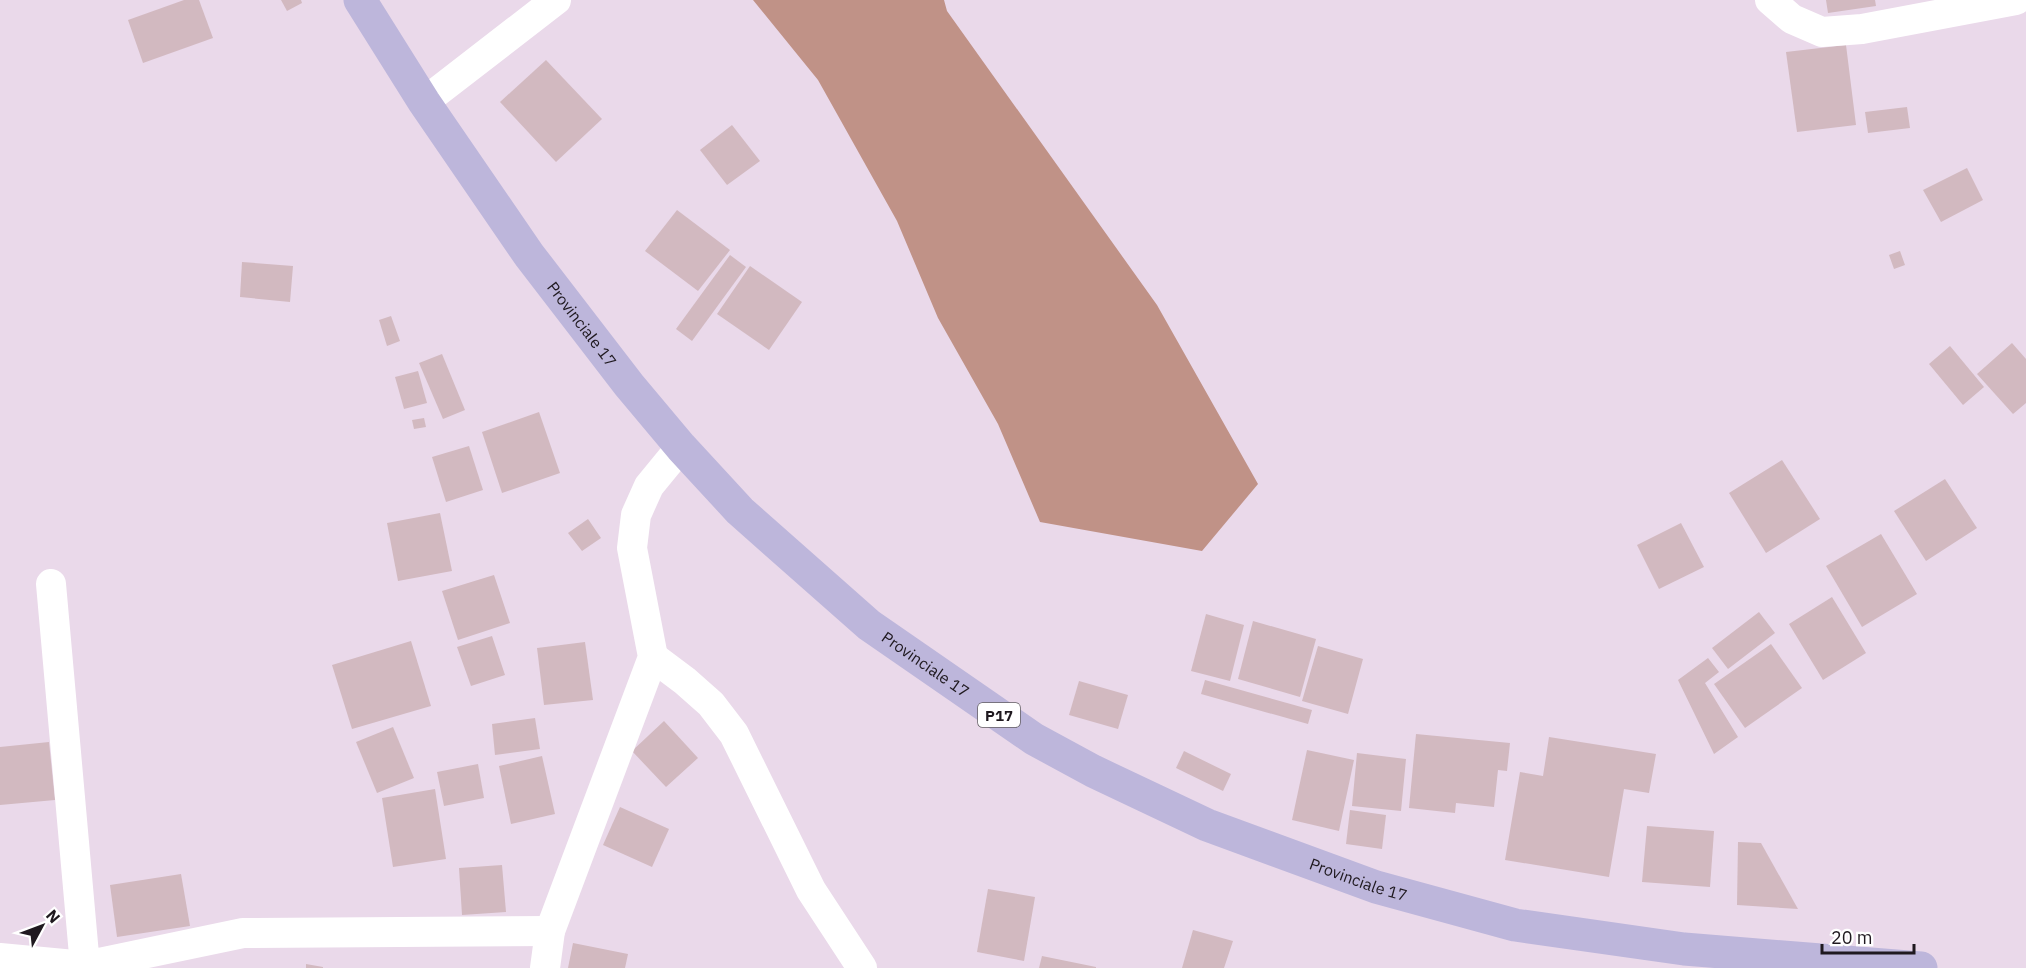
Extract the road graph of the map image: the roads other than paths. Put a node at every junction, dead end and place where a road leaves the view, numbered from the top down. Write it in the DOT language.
graph roads {
  1 [pos="360,0"];
  2 [pos="556,0"];
  3 [pos="1770,0"];
  4 [pos="2016,0"];
  5 [pos="424,102"];
  6 [pos="681,447"];
  7 [pos="51,584"];
  8 [pos="653,657"];
  9 [pos="550,931"];
  10 [pos="0,958"];
  11 [pos="85,966"];
  12 [pos="545,968"];
  13 [pos="862,968"];
  14 [pos="1921,968"];
  1 -- 5 [label="main road, Provinciale 17 / P17"];
  2 -- 5 [label="street"];
  3 -- 4 [label="street"];
  5 -- 6 [label="main road, Provinciale 17 / P17"];
  6 -- 8 [label="street"];
  6 -- 14 [label="main road, Provinciale 17 / P17"];
  7 -- 11 [label="street"];
  8 -- 9 [label="street"];
  8 -- 13 [label="street"];
  9 -- 11 [label="street"];
  9 -- 12 [label="street"];
  10 -- 11 [label="street"];
}
